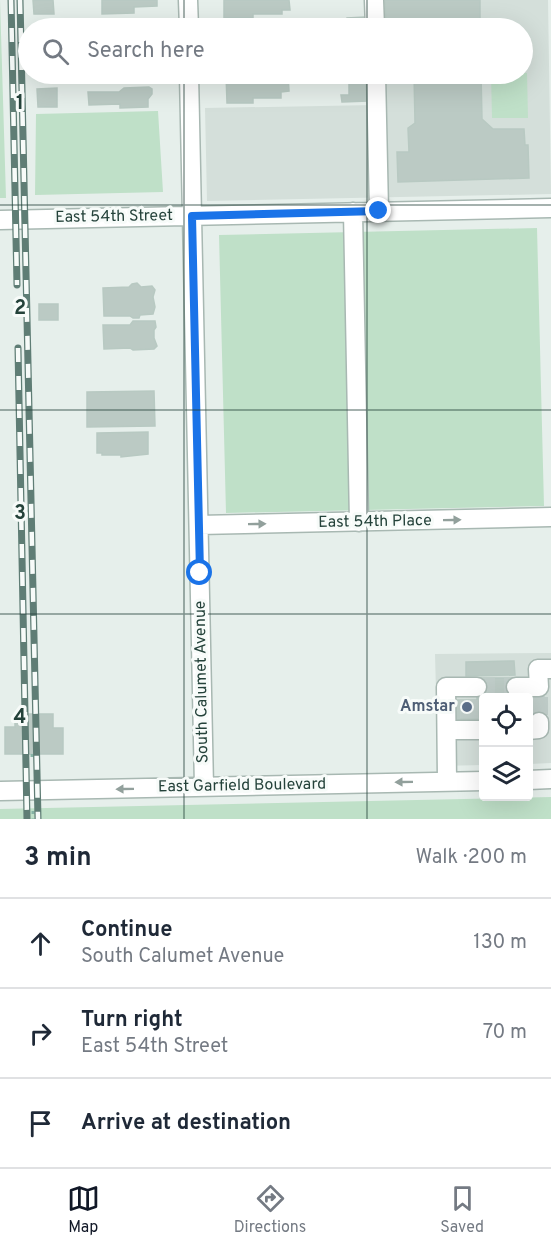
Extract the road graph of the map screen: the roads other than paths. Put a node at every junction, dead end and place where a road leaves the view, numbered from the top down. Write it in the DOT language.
graph roads {
  1 [pos="188,0"];
  2 [pos="374,0"];
  3 [pos="189,18"];
  4 [pos="375,18"];
  5 [pos="189,84"];
  6 [pos="376,84"];
  7 [pos="551,208"];
  8 [pos="379,211"];
  9 [pos="353,212"];
  10 [pos="192,216"];
  11 [pos="0,220"];
  12 [pos="551,518"];
  13 [pos="359,522"];
  14 [pos="199,525"];
  15 [pos="551,669"];
  16 [pos="472,691"];
  17 [pos="527,691"];
  18 [pos="474,727"];
  19 [pos="447,730"];
  20 [pos="551,779"];
  21 [pos="479,780"];
  22 [pos="533,780"];
  23 [pos="447,781"];
  24 [pos="204,787"];
  25 [pos="0,791"];
  1 -- 3 [label="street"];
  2 -- 4 [label="street"];
  5 -- 10 [label="street, South Calumet Avenue"];
  6 -- 8 [label="street"];
  7 -- 8 [label="street, East 54th Street"];
  8 -- 9 [label="street, East 54th Street"];
  9 -- 10 [label="street, East 54th Street"];
  9 -- 13 [label="street"];
  10 -- 11 [label="street, East 54th Street"];
  10 -- 14 [label="street, South Calumet Avenue"];
  13 -- 12 [label="street, East 54th Place, one-way"];
  14 -- 13 [label="street, East 54th Place, one-way"];
  14 -- 24 [label="street, South Calumet Avenue"];
  15 -- 17 [label="street"];
  16 -- 19 [label="street"];
  18 -- 19 [label="street"];
  19 -- 23 [label="street"];
  20 -- 22 [label="street"];
  21 -- 23 [label="street, East Garfield Boulevard"];
  23 -- 24 [label="street, East Garfield Boulevard, one-way"];
  24 -- 25 [label="street, East Garfield Boulevard, one-way"];
}
